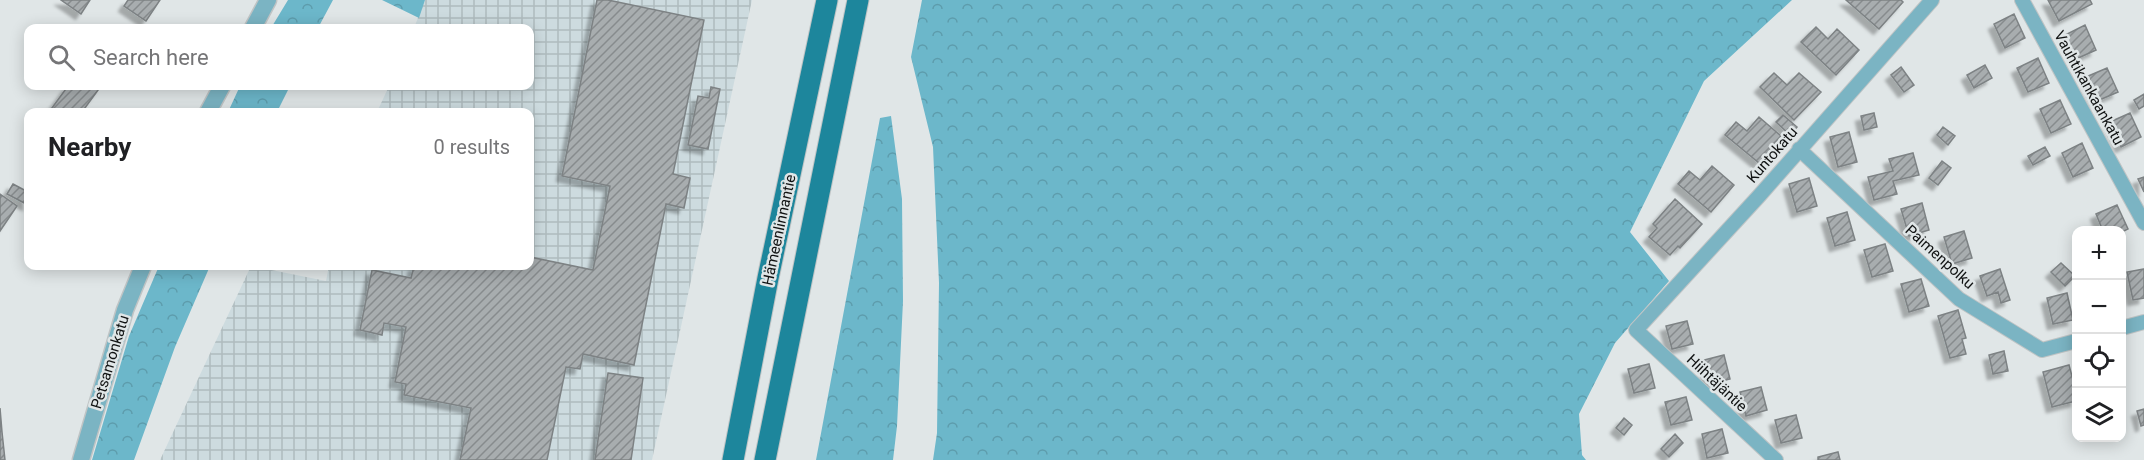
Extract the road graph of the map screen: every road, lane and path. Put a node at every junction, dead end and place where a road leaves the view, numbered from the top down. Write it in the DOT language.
graph roads {
  1 [pos="268,0"];
  2 [pos="827,0"];
  3 [pos="858,0"];
  4 [pos="1932,0"];
  5 [pos="2022,0"];
  6 [pos="255,24"];
  7 [pos="220,90"];
  8 [pos="210,108"];
  9 [pos="1799,150"];
  10 [pos="2144,223"];
  11 [pos="140,270"];
  12 [pos="2144,322"];
  13 [pos="2126,327"];
  14 [pos="1636,330"];
  15 [pos="2072,342"];
  16 [pos="81,460"];
  17 [pos="733,460"];
  18 [pos="765,460"];
  19 [pos="1776,460"];
  1 -- 6 [label="street"];
  2 -- 17 [label="main road, Hämeenlinnantie"];
  3 -- 18 [label="main road, Hämeenlinnantie"];
  4 -- 9 [label="street, Kuntokatu"];
  5 -- 10 [label="street, Vauhtikankaankatu"];
  7 -- 8 [label="street"];
  9 -- 14 [label="street, Kuntokatu"];
  9 -- 15 [label="street, Paimenpolku"];
  11 -- 16 [label="street, Petsamonkatu"];
  12 -- 13 [label="street"];
  14 -- 19 [label="street, Hiihtäjäntie"];
}
